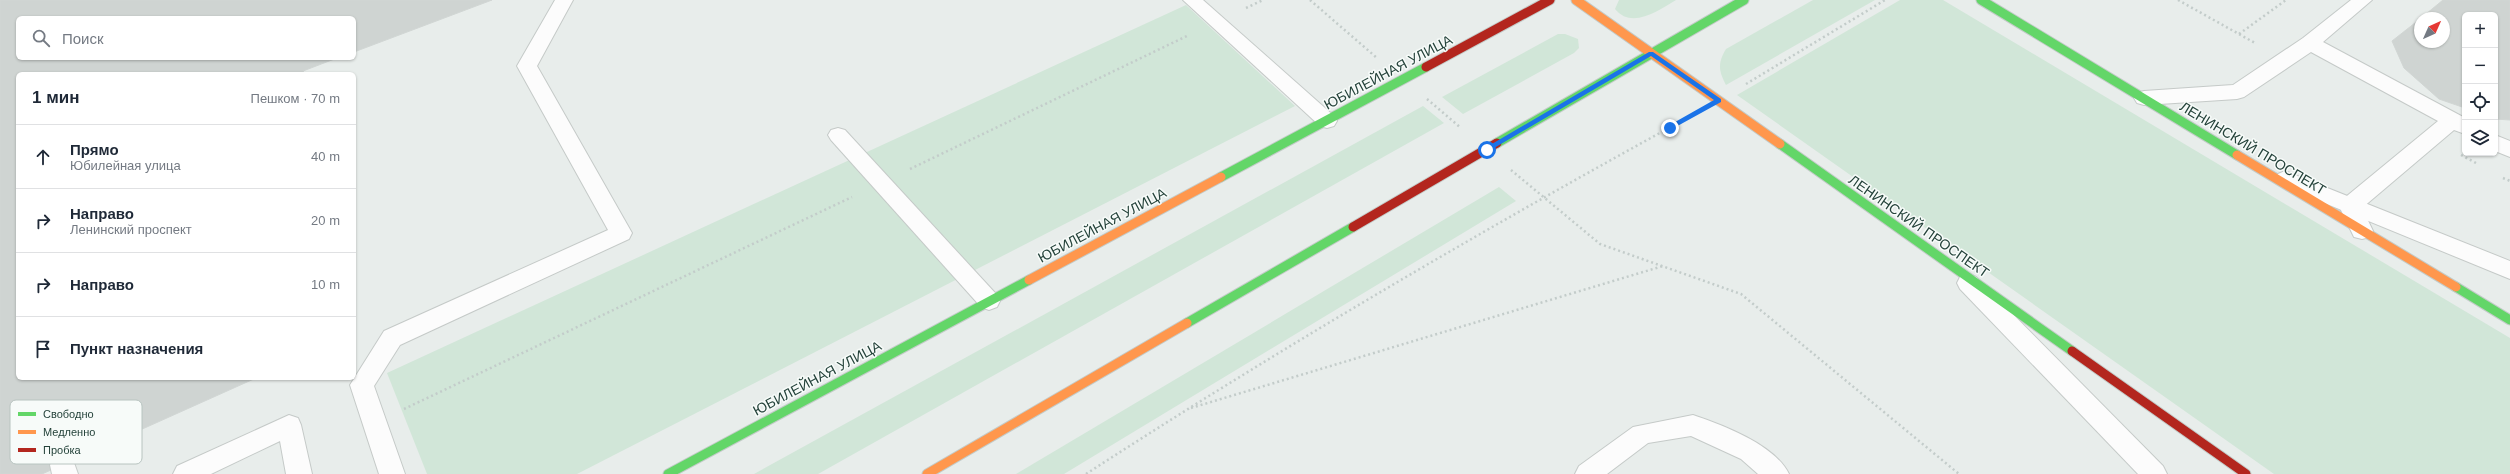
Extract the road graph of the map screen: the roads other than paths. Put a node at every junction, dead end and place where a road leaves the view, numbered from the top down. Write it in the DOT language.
graph roads {
  1 [pos="564,0"];
  2 [pos="1192,0"];
  3 [pos="1550,0"];
  4 [pos="1576,0"];
  5 [pos="1744,0"];
  6 [pos="1981,0"];
  7 [pos="2363,0"];
  8 [pos="2310,43"];
  9 [pos="1651,53"];
  10 [pos="2144,98"];
  11 [pos="1327,121"];
  12 [pos="2458,123"];
  13 [pos="838,135"];
  14 [pos="2498,144"];
  15 [pos="2510,150"];
  16 [pos="2262,170"];
  17 [pos="2350,206"];
  18 [pos="2362,231"];
  19 [pos="1951,266"];
  20 [pos="2510,270"];
  21 [pos="989,301"];
  22 [pos="2510,320"];
  23 [pos="186,474"];
  24 [pos="299,474"];
  25 [pos="392,474"];
  26 [pos="668,474"];
  27 [pos="927,474"];
  28 [pos="1588,474"];
  29 [pos="1776,474"];
  30 [pos="2154,474"];
  31 [pos="2246,474"];
  1 -- 25 [label="street"];
  2 -- 11 [label="street"];
  3 -- 11 [label="main road, ЮБИЛЕЙНАЯ УЛИЦА"];
  4 -- 9 [label="main road, ЛЕНИНСКИЙ ПРОСПЕКТ"];
  5 -- 9 [label="main road"];
  6 -- 10 [label="main road, ЛЕНИНСКИЙ ПРОСПЕКТ"];
  7 -- 8 [label="street"];
  8 -- 10 [label="street"];
  8 -- 12 [label="street"];
  9 -- 19 [label="main road, ЛЕНИНСКИЙ ПРОСПЕКТ"];
  9 -- 27 [label="main road"];
  10 -- 16 [label="main road, ЛЕНИНСКИЙ ПРОСПЕКТ"];
  11 -- 21 [label="main road, ЮБИЛЕЙНАЯ УЛИЦА"];
  12 -- 17 [label="street"];
  13 -- 21 [label="street"];
  14 -- 15 [label="street"];
  16 -- 17 [label="street"];
  16 -- 18 [label="main road, ЛЕНИНСКИЙ ПРОСПЕКТ"];
  17 -- 18 [label="street"];
  17 -- 20 [label="street"];
  18 -- 22 [label="main road, ЛЕНИНСКИЙ ПРОСПЕКТ"];
  19 -- 30 [label="street"];
  19 -- 31 [label="main road, ЛЕНИНСКИЙ ПРОСПЕКТ"];
  21 -- 26 [label="main road, ЮБИЛЕЙНАЯ УЛИЦА"];
  23 -- 24 [label="street"];
  28 -- 29 [label="street"];
}
